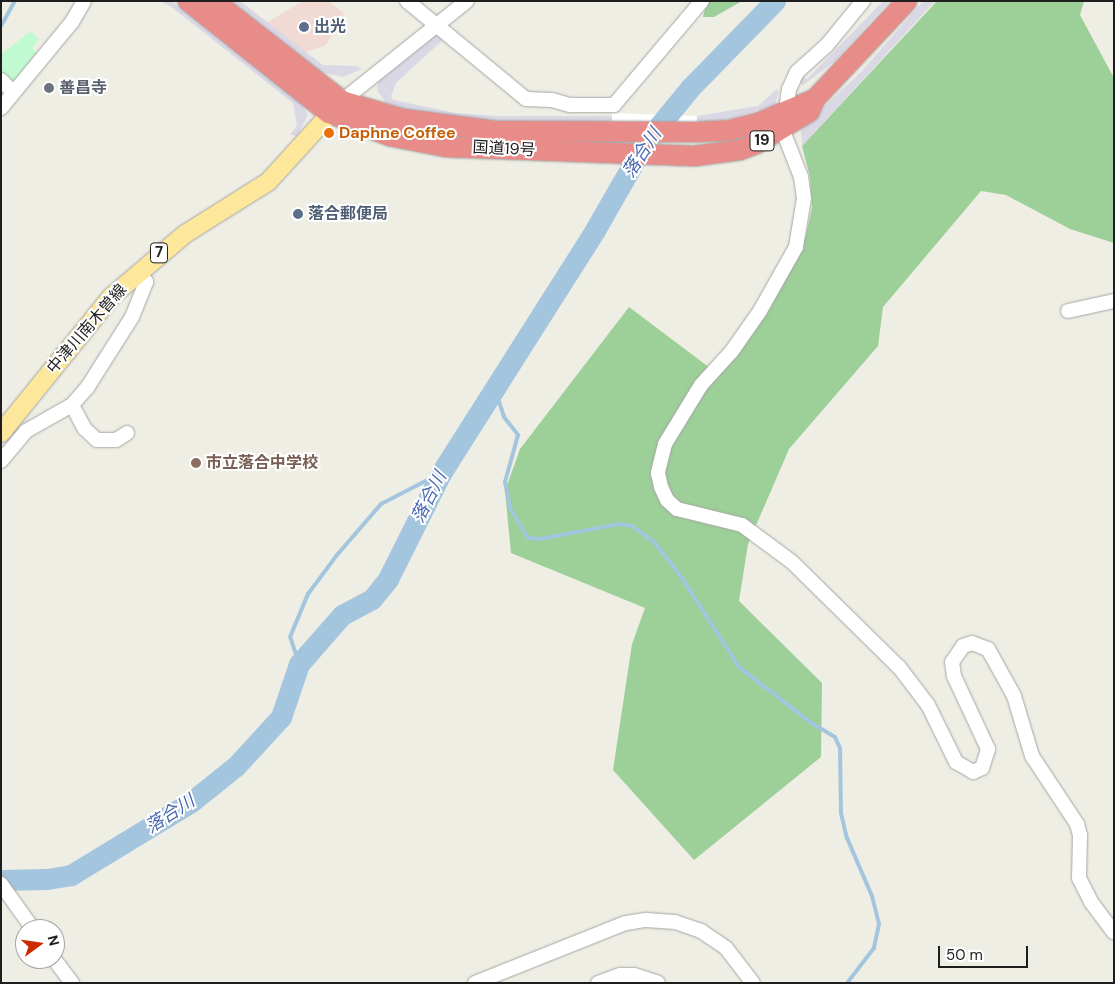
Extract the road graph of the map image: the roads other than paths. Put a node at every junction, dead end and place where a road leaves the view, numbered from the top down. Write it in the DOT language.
graph roads {
  1 [pos="84,1"];
  2 [pos="188,1"];
  3 [pos="214,1"];
  4 [pos="407,1"];
  5 [pos="467,1"];
  6 [pos="702,1"];
  7 [pos="862,1"];
  8 [pos="907,1"];
  9 [pos="435,24"];
  10 [pos="1,80"];
  11 [pos="13,92"];
  12 [pos="815,98"];
  13 [pos="336,107"];
  14 [pos="1,108"];
  15 [pos="786,109"];
  16 [pos="783,130"];
  17 [pos="139,271"];
  18 [pos="1114,301"];
  19 [pos="1068,311"];
  20 [pos="72,405"];
  21 [pos="127,433"];
  22 [pos="1,434"];
  23 [pos="1,461"];
  24 [pos="1,884"];
  25 [pos="26,919"];
  26 [pos="1114,932"];
  27 [pos="62,969"];
  28 [pos="72,983"];
  29 [pos="475,983"];
  30 [pos="598,983"];
  31 [pos="658,983"];
  32 [pos="753,983"];
  1 -- 11 [label="street"];
  2 -- 13 [label="highway, 国道19号 / 19"];
  3 -- 13 [label="highway, 国道19号 / 19"];
  4 -- 9 [label="street"];
  5 -- 9 [label="street"];
  6 -- 9 [label="street"];
  7 -- 15 [label="street"];
  8 -- 12 [label="highway, 国道19号 / 19"];
  9 -- 13 [label="street"];
  10 -- 11 [label="street"];
  11 -- 14 [label="street"];
  12 -- 15 [label="highway, 国道19号 / 19"];
  12 -- 16 [label="highway, 国道19号 / 19"];
  13 -- 15 [label="highway, 国道19号 / 19"];
  13 -- 16 [label="highway, 国道19号 / 19"];
  13 -- 17 [label="main road, 中津川南木曽線 / 7"];
  15 -- 16 [label="street"];
  16 -- 26 [label="street"];
  17 -- 20 [label="street"];
  17 -- 22 [label="main road, 中津川南木曽線 / 7"];
  18 -- 19 [label="street"];
  20 -- 21 [label="street"];
  20 -- 23 [label="street"];
  24 -- 25 [label="street"];
  27 -- 28 [label="street"];
  29 -- 32 [label="street"];
  30 -- 31 [label="street"];
}
